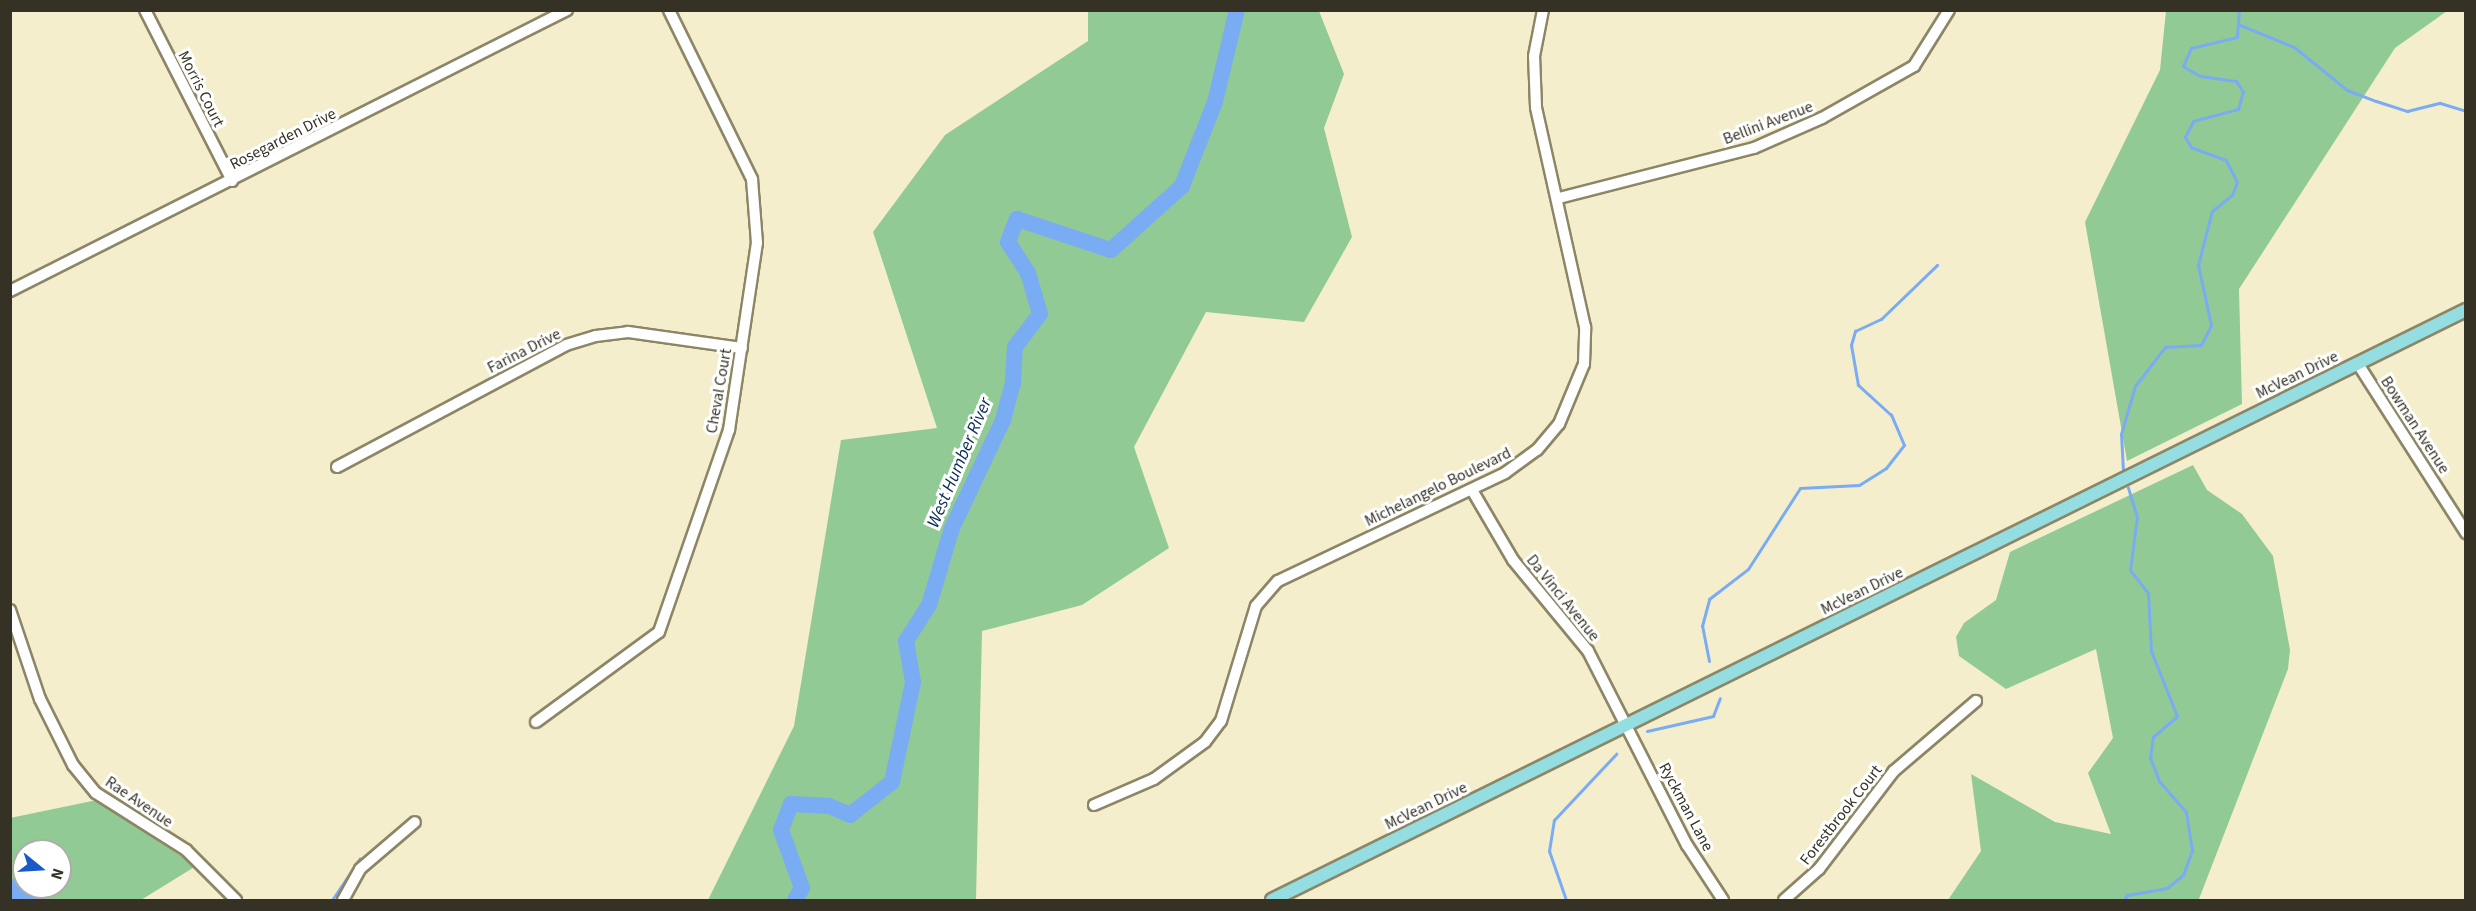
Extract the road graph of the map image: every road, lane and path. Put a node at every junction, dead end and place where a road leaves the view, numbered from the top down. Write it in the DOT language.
graph roads {
  1 [pos="145,10"];
  2 [pos="567,10"];
  3 [pos="669,10"];
  4 [pos="1543,10"];
  5 [pos="1949,10"];
  6 [pos="232,181"];
  7 [pos="1559,198"];
  8 [pos="10,291"];
  9 [pos="2466,310"];
  10 [pos="742,348"];
  11 [pos="2358,364"];
  12 [pos="337,467"];
  13 [pos="1472,490"];
  14 [pos="2466,533"];
  15 [pos="10,610"];
  16 [pos="1976,701"];
  17 [pos="536,722"];
  18 [pos="1628,725"];
  19 [pos="1094,805"];
  20 [pos="415,822"];
  21 [pos="236,900"];
  22 [pos="343,900"];
  23 [pos="1272,900"];
  24 [pos="1723,900"];
  25 [pos="1784,900"];
  1 -- 6 [label="street, Morris Court"];
  2 -- 6 [label="street, Rosegarden Drive"];
  3 -- 10 [label="street, Cheval Court"];
  4 -- 7 [label="street, Michelangelo Boulevard"];
  5 -- 7 [label="street, Bellini Avenue"];
  6 -- 8 [label="street, Rosegarden Drive"];
  7 -- 13 [label="street, Michelangelo Boulevard"];
  9 -- 11 [label="main road, McVean Drive"];
  10 -- 12 [label="street, Farina Drive"];
  10 -- 17 [label="street, Cheval Court"];
  11 -- 14 [label="street, Bowman Avenue"];
  11 -- 18 [label="main road, McVean Drive"];
  13 -- 18 [label="street, Da Vinci Avenue"];
  13 -- 19 [label="street, Michelangelo Boulevard"];
  15 -- 21 [label="street, Rae Avenue"];
  16 -- 25 [label="street, Forestbrook Court"];
  18 -- 23 [label="main road, McVean Drive"];
  18 -- 24 [label="street, Ryckman Lane"];
  20 -- 22 [label="street"];
}
